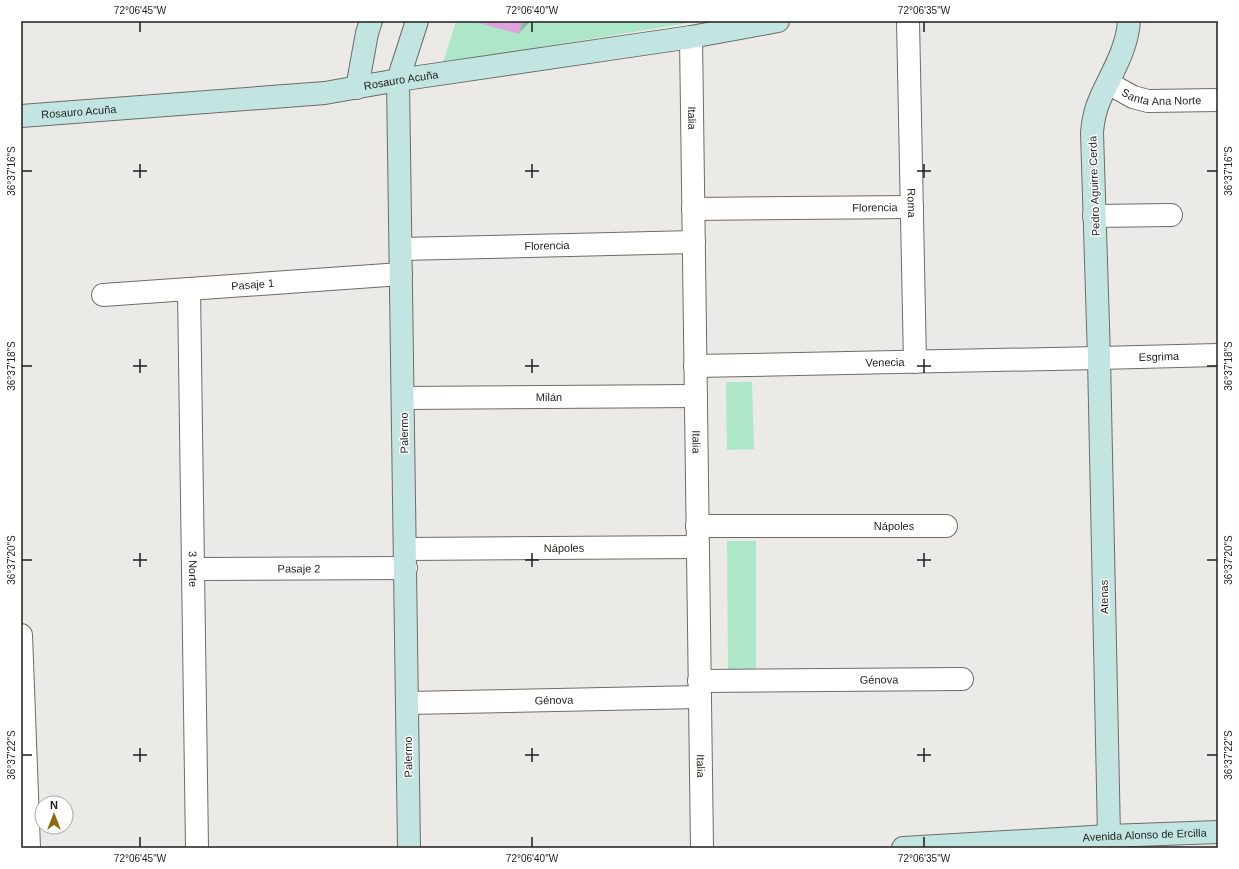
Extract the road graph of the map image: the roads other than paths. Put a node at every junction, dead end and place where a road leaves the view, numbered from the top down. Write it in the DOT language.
graph roads {
  1 [pos="371,21"];
  2 [pos="417,21"];
  3 [pos="778,21"];
  4 [pos="908,21"];
  5 [pos="1129,21"];
  6 [pos="691,37"];
  7 [pos="398,80"];
  8 [pos="1108,83"];
  9 [pos="357,88"];
  10 [pos="1218,100"];
  11 [pos="21,116"];
  12 [pos="912,207"];
  13 [pos="693,209"];
  14 [pos="1171,215"];
  15 [pos="1094,216"];
  16 [pos="694,242"];
  17 [pos="401,249"];
  18 [pos="401,274"];
  19 [pos="189,289"];
  20 [pos="103,295"];
  21 [pos="1218,355"];
  22 [pos="1099,358"];
  23 [pos="915,362"];
  24 [pos="695,366"];
  25 [pos="696,396"];
  26 [pos="403,398"];
  27 [pos="946,526"];
  28 [pos="698,537"];
  29 [pos="405,558"];
  30 [pos="193,570"];
  31 [pos="21,635"];
  32 [pos="962,679"];
  33 [pos="700,689"];
  34 [pos="22,698"];
  35 [pos="407,702"];
  36 [pos="1218,832"];
  37 [pos="1109,836"];
  38 [pos="1129,842"];
  39 [pos="29,848"];
  40 [pos="197,848"];
  41 [pos="409,848"];
  42 [pos="702,848"];
  43 [pos="903,848"];
  1 -- 9 [label="street"];
  2 -- 7 [label="street, Palermo"];
  3 -- 6 [label="street, Rosauro Acuña"];
  4 -- 12 [label="street, Roma"];
  5 -- 8 [label="street, Pedro Aguirre Cerda"];
  6 -- 7 [label="street, Rosauro Acuña"];
  6 -- 13 [label="street, Italia"];
  7 -- 9 [label="street, Rosauro Acuña"];
  7 -- 17 [label="street, Palermo"];
  8 -- 10 [label="street, Santa Ana Norte"];
  8 -- 15 [label="street, Pedro Aguirre Cerda"];
  9 -- 11 [label="street, Rosauro Acuña"];
  12 -- 13 [label="street, Florencia"];
  12 -- 23 [label="street, Roma"];
  13 -- 16 [label="street, Italia"];
  14 -- 15 [label="street"];
  15 -- 22 [label="street, Pedro Aguirre Cerda"];
  16 -- 17 [label="street, Florencia"];
  16 -- 24 [label="street, Italia"];
  17 -- 18 [label="street, Palermo"];
  18 -- 19 [label="street, Pasaje 1"];
  18 -- 26 [label="street, Palermo"];
  19 -- 20 [label="street, Pasaje 1"];
  19 -- 30 [label="street, 3 Norte"];
  21 -- 22 [label="street, Esgrima"];
  22 -- 23 [label="street, Venecia"];
  22 -- 37 [label="street, Atenas"];
  23 -- 24 [label="street, Venecia"];
  24 -- 25 [label="street, Italia"];
  25 -- 26 [label="street, Milán"];
  25 -- 28 [label="street, Italia"];
  26 -- 29 [label="street, Palermo"];
  27 -- 28 [label="street, Nápoles"];
  28 -- 29 [label="street, Nápoles"];
  28 -- 33 [label="street, Italia"];
  29 -- 30 [label="street, Pasaje 2"];
  29 -- 35 [label="street, Palermo"];
  30 -- 40 [label="street, 3 Norte"];
  31 -- 34 [label="street"];
  32 -- 33 [label="street, Génova"];
  33 -- 35 [label="street, Génova"];
  33 -- 42 [label="street, Italia"];
  34 -- 39 [label="street"];
  35 -- 41 [label="street, Palermo"];
  36 -- 38 [label="street, Avenida Alonso de Ercilla"];
  37 -- 38 [label="street, Avenida Alonso de Ercilla"];
  37 -- 43 [label="street, Avenida Alonso de Ercilla"];
}
